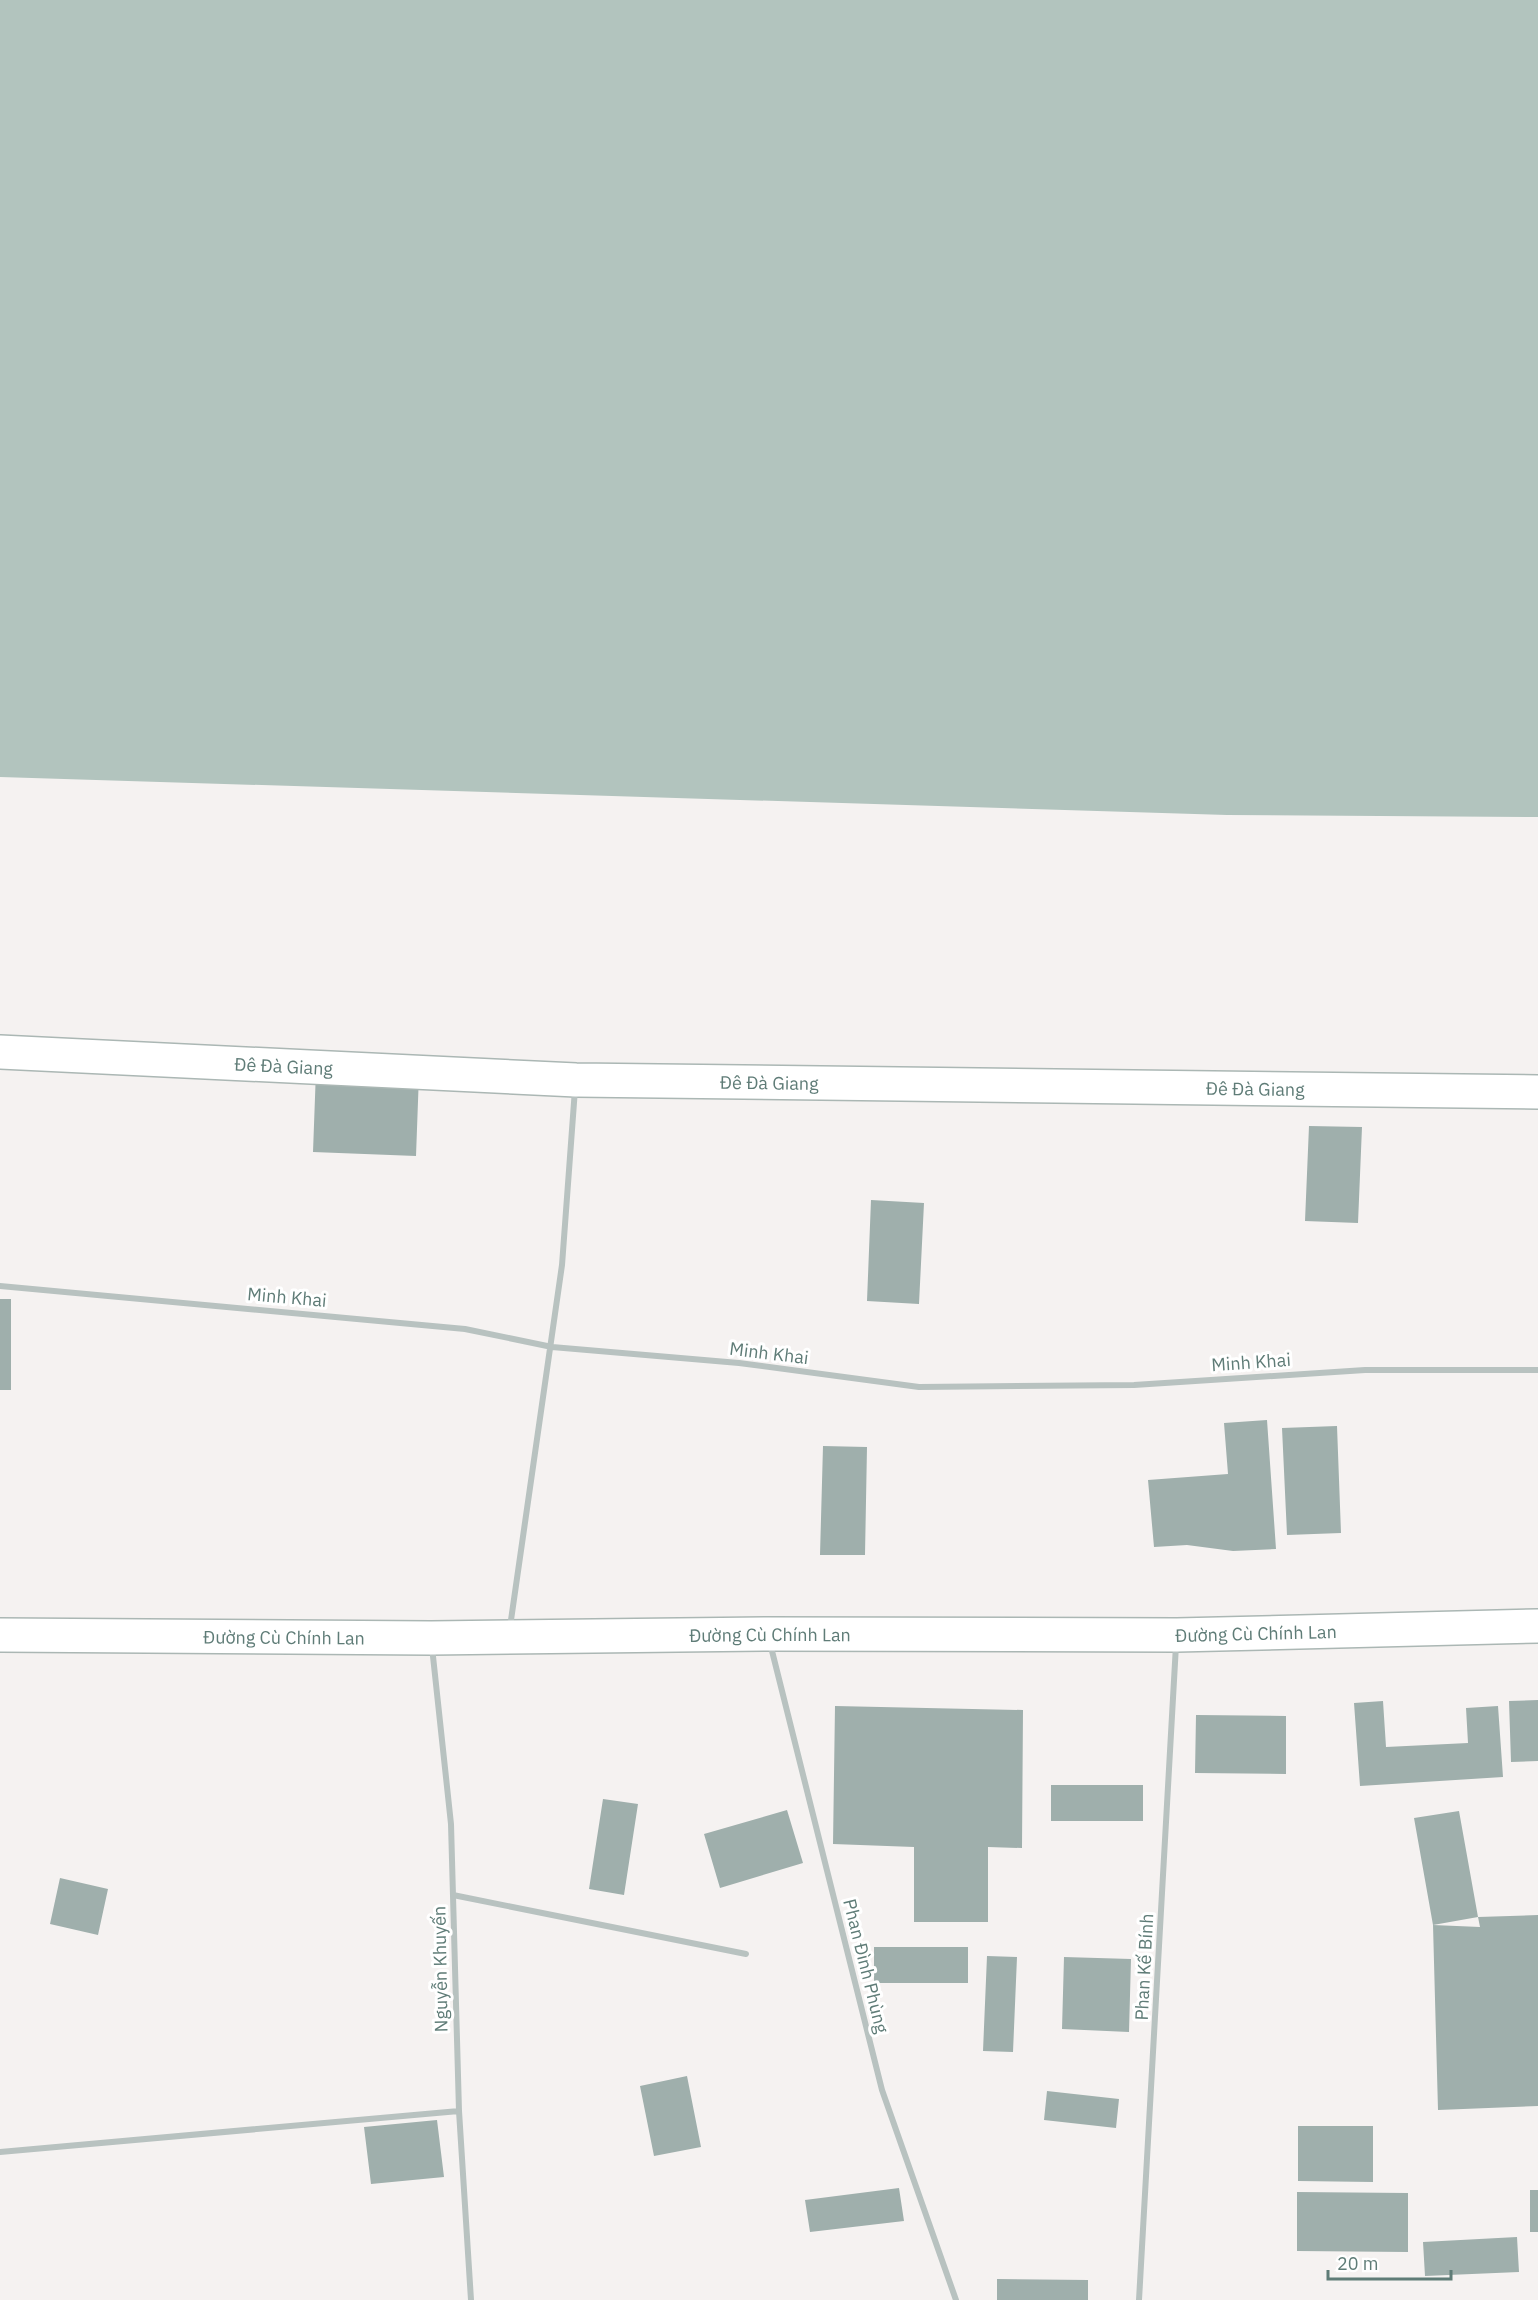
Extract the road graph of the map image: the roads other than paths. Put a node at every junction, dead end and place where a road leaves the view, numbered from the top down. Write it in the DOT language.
graph roads {
  1 [pos="0,1052"];
  2 [pos="576,1080"];
  3 [pos="1538,1092"];
  4 [pos="0,1286"];
  5 [pos="552,1347"];
  6 [pos="1538,1370"];
  7 [pos="1538,1626"];
  8 [pos="767,1634"];
  9 [pos="0,1635"];
  10 [pos="1177,1635"];
  11 [pos="508,1637"];
  12 [pos="431,1638"];
  13 [pos="453,1895"];
  14 [pos="746,1954"];
  15 [pos="459,2111"];
  16 [pos="0,2152"];
  17 [pos="471,2300"];
  18 [pos="956,2300"];
  19 [pos="1139,2300"];
  1 -- 2 [label="main road, Đê Đà Giang"];
  2 -- 3 [label="main road, Đê Đà Giang"];
  2 -- 5 [label="street"];
  4 -- 5 [label="street, Minh Khai"];
  5 -- 6 [label="street, Minh Khai"];
  5 -- 11 [label="street"];
  7 -- 10 [label="main road, Đường Cù Chính Lan"];
  8 -- 10 [label="main road, Đường Cù Chính Lan"];
  8 -- 11 [label="main road, Đường Cù Chính Lan"];
  8 -- 18 [label="street, Phan Đình Phùng"];
  9 -- 12 [label="main road, Đường Cù Chính Lan"];
  10 -- 19 [label="street, Phan Kế Bính"];
  11 -- 12 [label="main road, Đường Cù Chính Lan"];
  12 -- 13 [label="street, Nguyễn Khuyến"];
  13 -- 14 [label="street"];
  13 -- 15 [label="street, Nguyễn Khuyến"];
  15 -- 16 [label="street"];
  15 -- 17 [label="street, Nguyễn Khuyến"];
}
